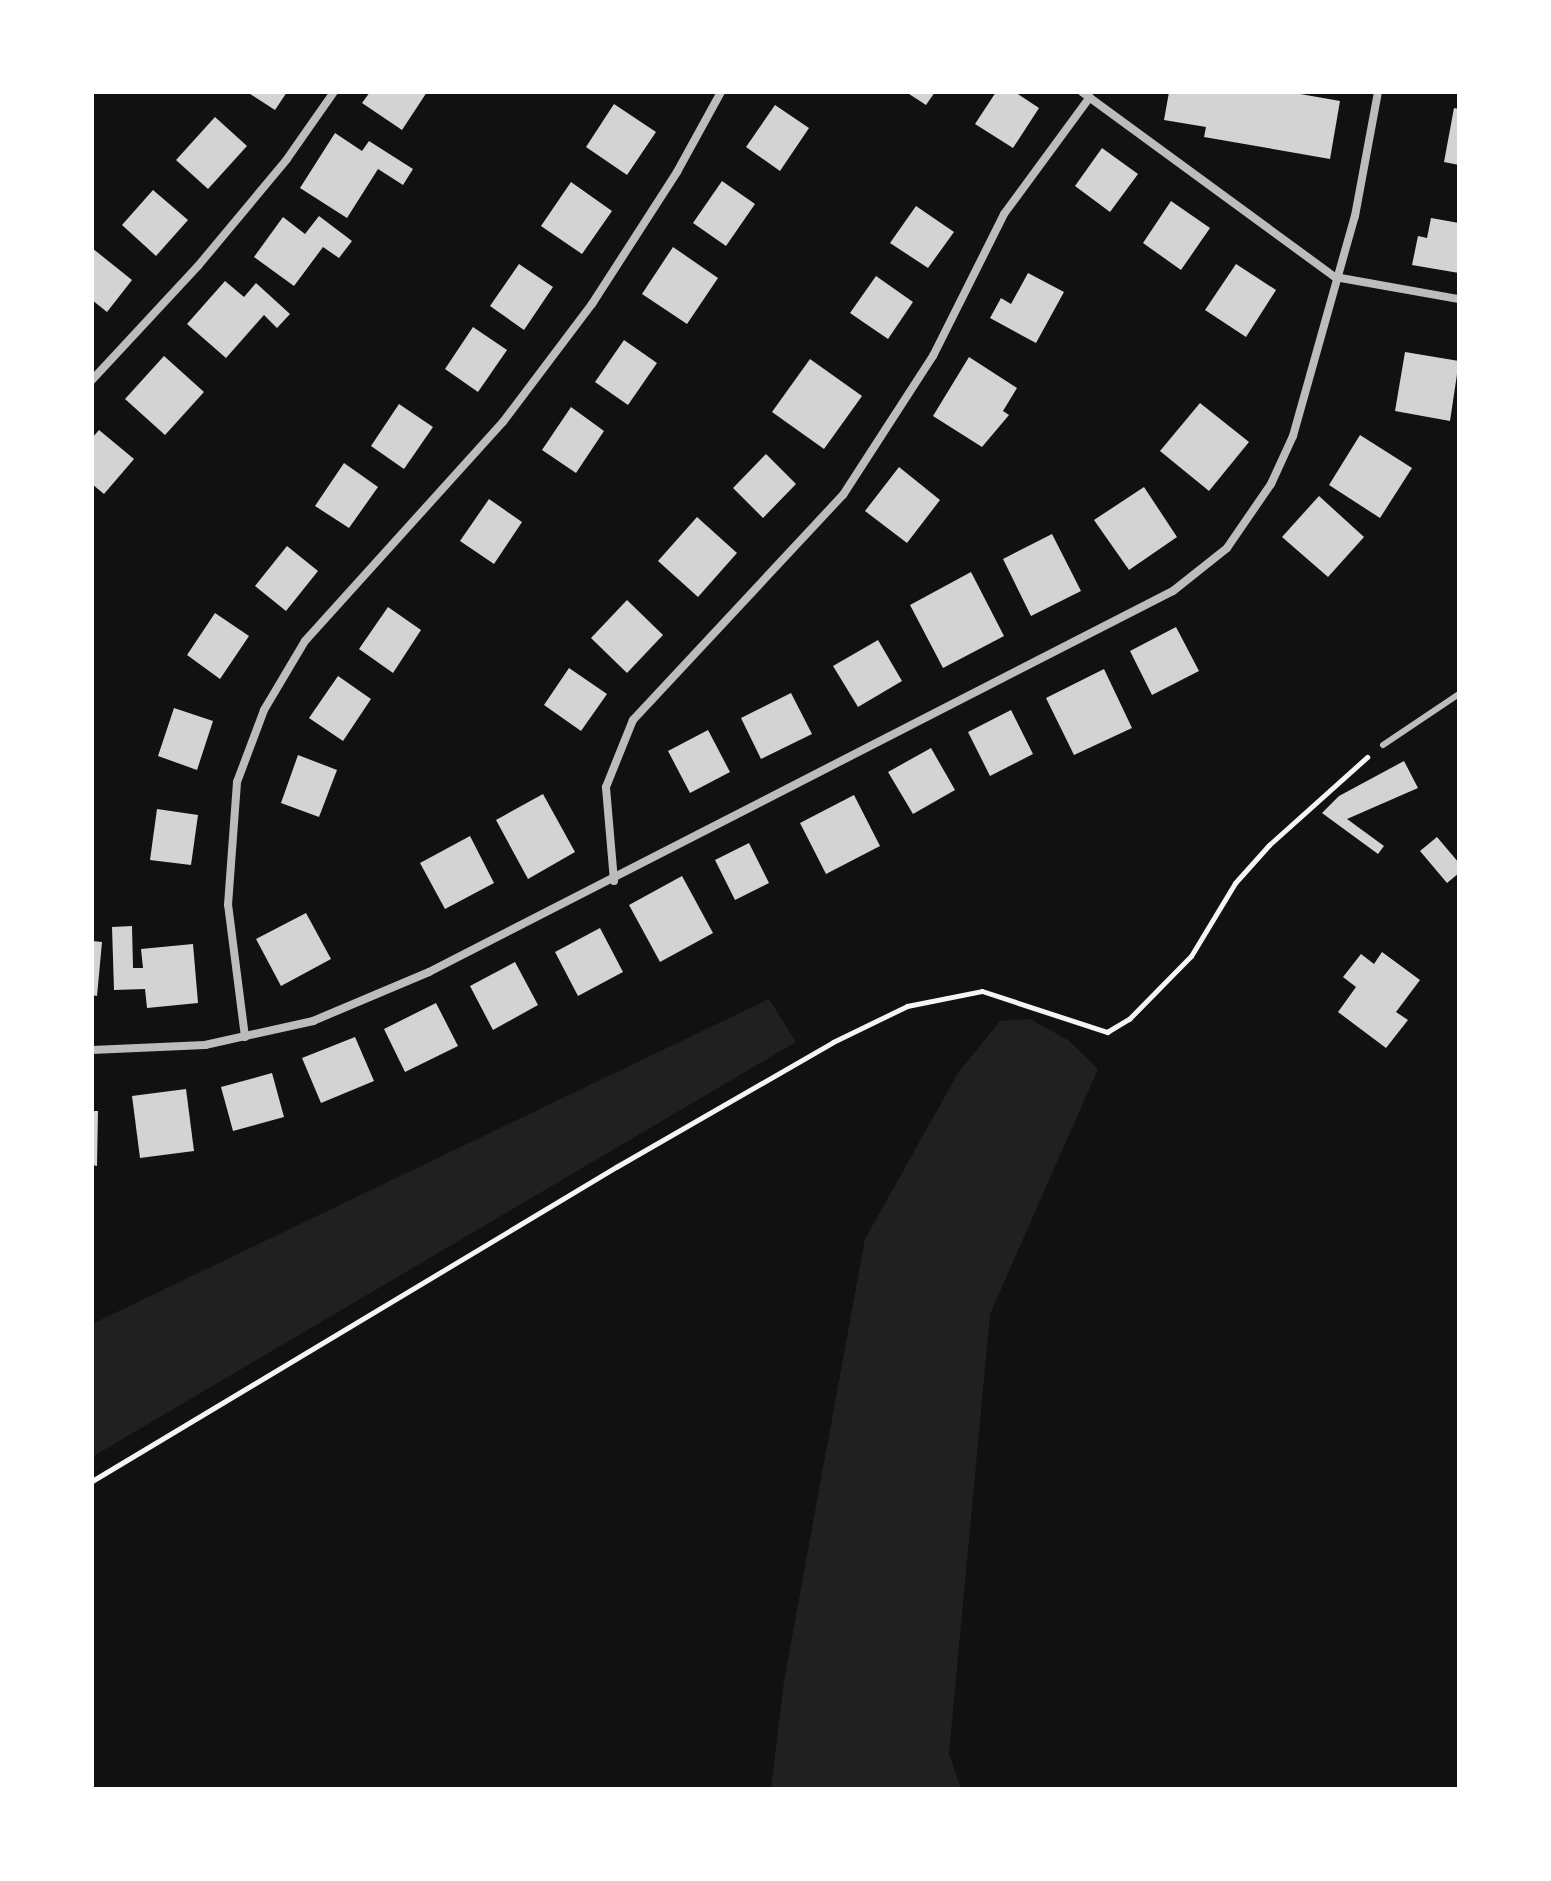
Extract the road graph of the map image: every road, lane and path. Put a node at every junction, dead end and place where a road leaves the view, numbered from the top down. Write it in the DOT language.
graph roads {
  1 [pos="334,92"];
  2 [pos="721,92"];
  3 [pos="1378,92"];
  4 [pos="1086,95"];
  5 [pos="1335,277"];
  6 [pos="1459,299"];
  7 [pos="92,380"];
  8 [pos="1459,694"];
  9 [pos="1383,745"];
  10 [pos="614,881"];
  11 [pos="245,1037"];
  12 [pos="92,1050"];
  13 [pos="92,1481"];
  1 -- 7 [label="street"];
  2 -- 11 [label="street"];
  3 -- 5 [label="street"];
  4 -- 5 [label="street"];
  4 -- 10 [label="street"];
  5 -- 6 [label="street"];
  5 -- 10 [label="street"];
  8 -- 9 [label="lane"];
  9 -- 13 [label="path"];
  10 -- 11 [label="street"];
  11 -- 12 [label="street"];
}
